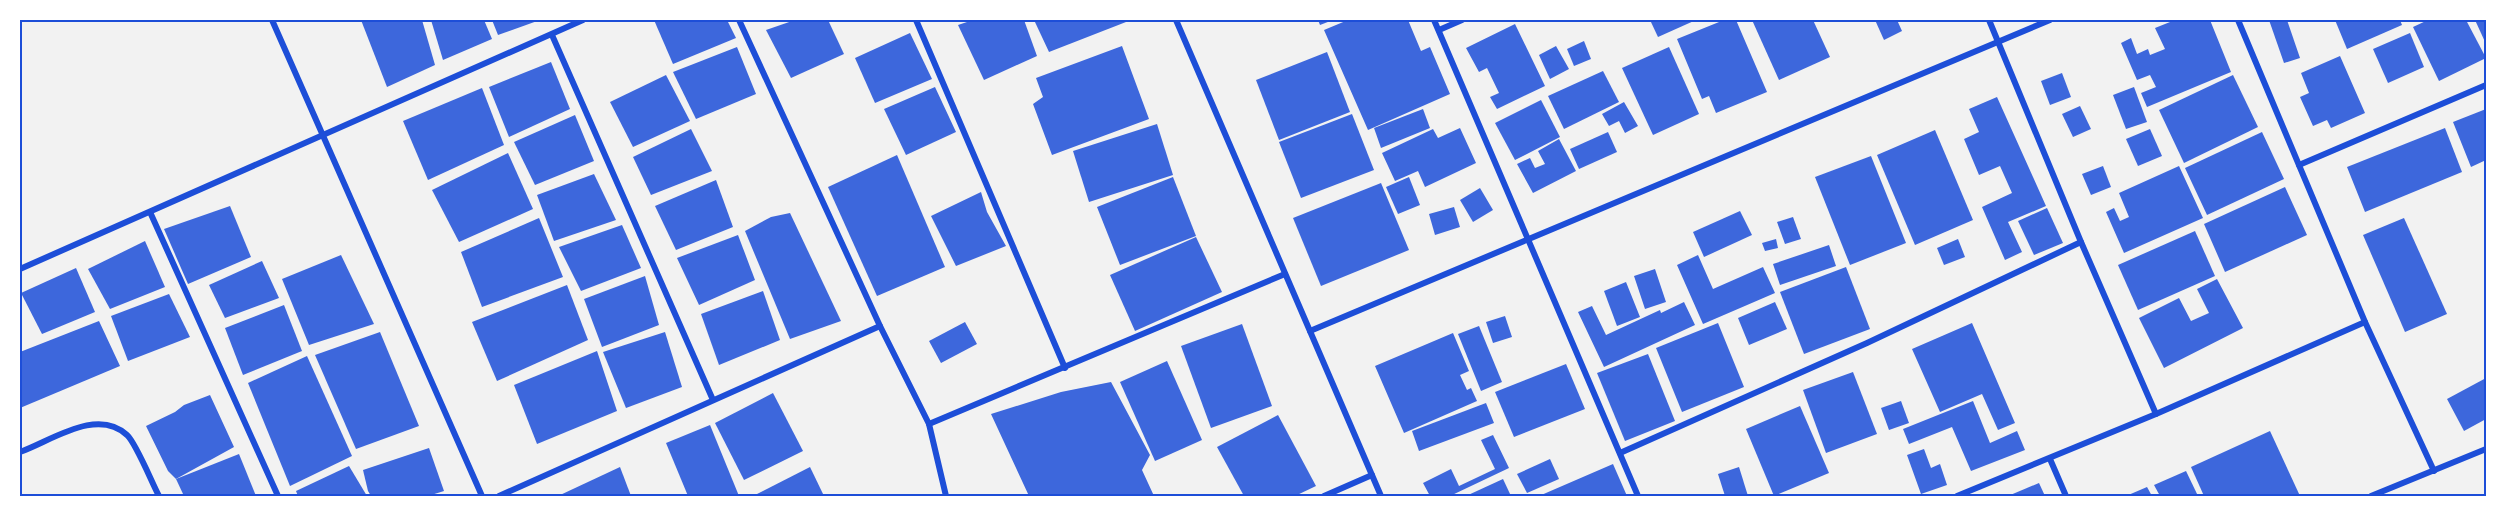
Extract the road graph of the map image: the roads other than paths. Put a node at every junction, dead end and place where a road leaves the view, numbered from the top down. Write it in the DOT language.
graph roads {
  1 [pos="272,20"];
  2 [pos="583,20"];
  3 [pos="739,20"];
  4 [pos="916,20"];
  5 [pos="1176,20"];
  6 [pos="1434,20"];
  7 [pos="1462,20"];
  8 [pos="1989,20"];
  9 [pos="2050,20"];
  10 [pos="2238,20"];
  11 [pos="1439,30"];
  12 [pos="552,35"];
  13 [pos="1998,41"];
  14 [pos="2487,85"];
  15 [pos="324,134"];
  16 [pos="2299,165"];
  17 [pos="150,212"];
  18 [pos="1530,240"];
  19 [pos="2081,242"];
  20 [pos="20,270"];
  21 [pos="1285,274"];
  22 [pos="2365,322"];
  23 [pos="880,326"];
  24 [pos="1310,331"];
  25 [pos="1065,368"];
  26 [pos="713,400"];
  27 [pos="2156,414"];
  28 [pos="929,424"];
  29 [pos="2487,449"];
  30 [pos="20,452"];
  31 [pos="1620,453"];
  32 [pos="2050,459"];
  33 [pos="2434,471"];
  34 [pos="1372,475"];
  35 [pos="159,496"];
  36 [pos="278,496"];
  37 [pos="482,496"];
  38 [pos="499,496"];
  39 [pos="946,496"];
  40 [pos="1324,496"];
  41 [pos="1381,496"];
  42 [pos="1638,496"];
  43 [pos="1957,496"];
  44 [pos="2066,496"];
  45 [pos="2372,496"];
  1 -- 15 [label="street"];
  2 -- 12 [label="street"];
  3 -- 23 [label="street"];
  4 -- 25 [label="street"];
  5 -- 21 [label="street"];
  6 -- 11 [label="street"];
  7 -- 11 [label="street"];
  8 -- 13 [label="street"];
  9 -- 13 [label="street"];
  10 -- 16 [label="street"];
  11 -- 18 [label="street"];
  12 -- 15 [label="street"];
  12 -- 26 [label="street"];
  13 -- 18 [label="street"];
  13 -- 19 [label="street"];
  14 -- 16 [label="street"];
  15 -- 17 [label="street"];
  15 -- 37 [label="street"];
  16 -- 22 [label="street"];
  17 -- 20 [label="street"];
  17 -- 36 [label="street"];
  18 -- 24 [label="street"];
  18 -- 31 [label="street"];
  19 -- 27 [label="street"];
  19 -- 31 [label="street"];
  21 -- 24 [label="street"];
  21 -- 25 [label="street"];
  22 -- 27 [label="street"];
  22 -- 33 [label="street"];
  23 -- 26 [label="street"];
  23 -- 28 [label="street"];
  24 -- 34 [label="street"];
  25 -- 28 [label="street"];
  26 -- 38 [label="street"];
  27 -- 32 [label="street"];
  28 -- 39 [label="street"];
  29 -- 33 [label="street"];
  30 -- 35 [label="street"];
  31 -- 42 [label="street"];
  32 -- 43 [label="street"];
  32 -- 44 [label="street"];
  33 -- 45 [label="street"];
  34 -- 40 [label="street"];
  34 -- 41 [label="street"];
}
